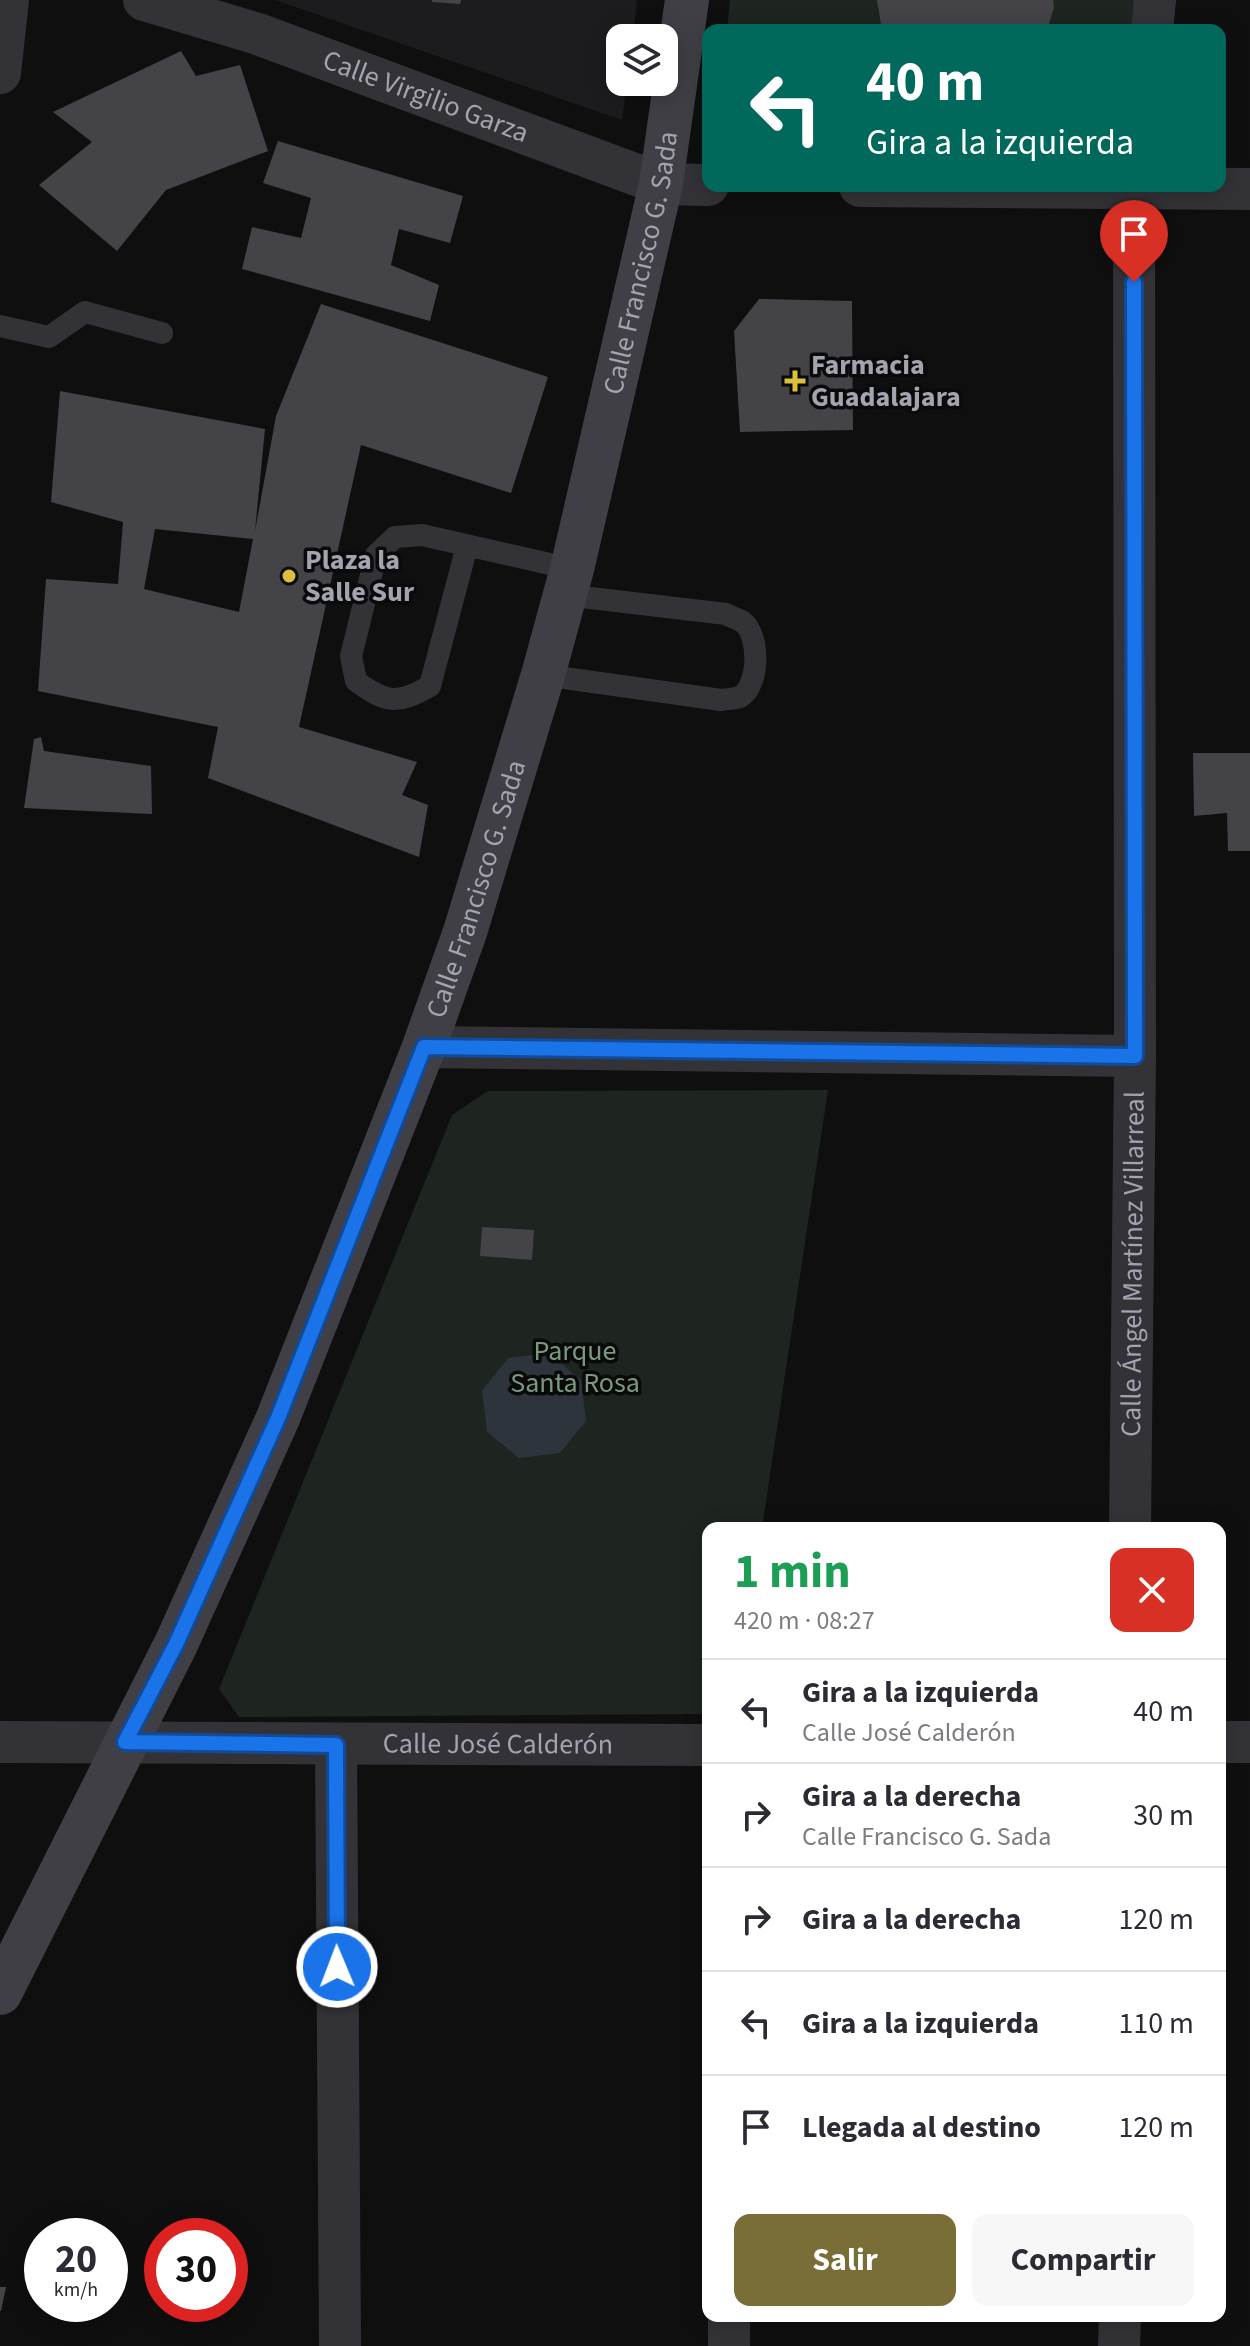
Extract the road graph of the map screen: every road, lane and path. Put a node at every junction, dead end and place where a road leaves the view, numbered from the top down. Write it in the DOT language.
graph roads {
  1 [pos="8,0"];
  2 [pos="144,0"];
  3 [pos="687,0"];
  4 [pos="1155,0"];
  5 [pos="1153,24"];
  6 [pos="0,73"];
  7 [pos="661,184"];
  8 [pos="702,185"];
  9 [pos="1226,189"];
  10 [pos="1250,189"];
  11 [pos="1134,192"];
  12 [pos="0,326"];
  13 [pos="162,333"];
  14 [pos="467,546"];
  15 [pos="568,582"];
  16 [pos="543,675"];
  17 [pos="424,1047"];
  18 [pos="1135,1056"];
  19 [pos="1130,1522"];
  20 [pos="0,1742"];
  21 [pos="125,1742"];
  22 [pos="1226,1742"];
  23 [pos="1250,1742"];
  24 [pos="336,1745"];
  25 [pos="702,1745"];
  26 [pos="0,1993"];
  27 [pos="729,2322"];
  28 [pos="1120,2322"];
  29 [pos="340,2346"];
  30 [pos="729,2346"];
  31 [pos="1119,2346"];
  1 -- 6 [label="street"];
  2 -- 7 [label="street, Calle Virgilio Garza"];
  3 -- 7 [label="street, Calle Francisco G. Sada"];
  4 -- 5 [label="street"];
  7 -- 8 [label="street, Calle Virgilio Garza"];
  7 -- 15 [label="street, Calle Francisco G. Sada"];
  9 -- 10 [label="street"];
  11 -- 18 [label="street, Calle Ángel Martínez Villarreal"];
  12 -- 13 [label="lane"];
  14 -- 14 [label="lane"];
  14 -- 15 [label="lane"];
  15 -- 16 [label="street, Calle Francisco G. Sada"];
  15 -- 16 [label="lane"];
  16 -- 17 [label="street, Calle Francisco G. Sada"];
  17 -- 18 [label="street"];
  17 -- 21 [label="street, Calle Francisco G. Sada"];
  18 -- 19 [label="street, Calle Ángel Martínez Villarreal"];
  20 -- 21 [label="street, Calle José Calderón"];
  21 -- 24 [label="street, Calle José Calderón"];
  21 -- 26 [label="street, Calle Francisco G. Sada"];
  22 -- 23 [label="street"];
  24 -- 25 [label="street, Calle José Calderón"];
  24 -- 29 [label="street"];
  27 -- 30 [label="street"];
  28 -- 31 [label="street"];
}
